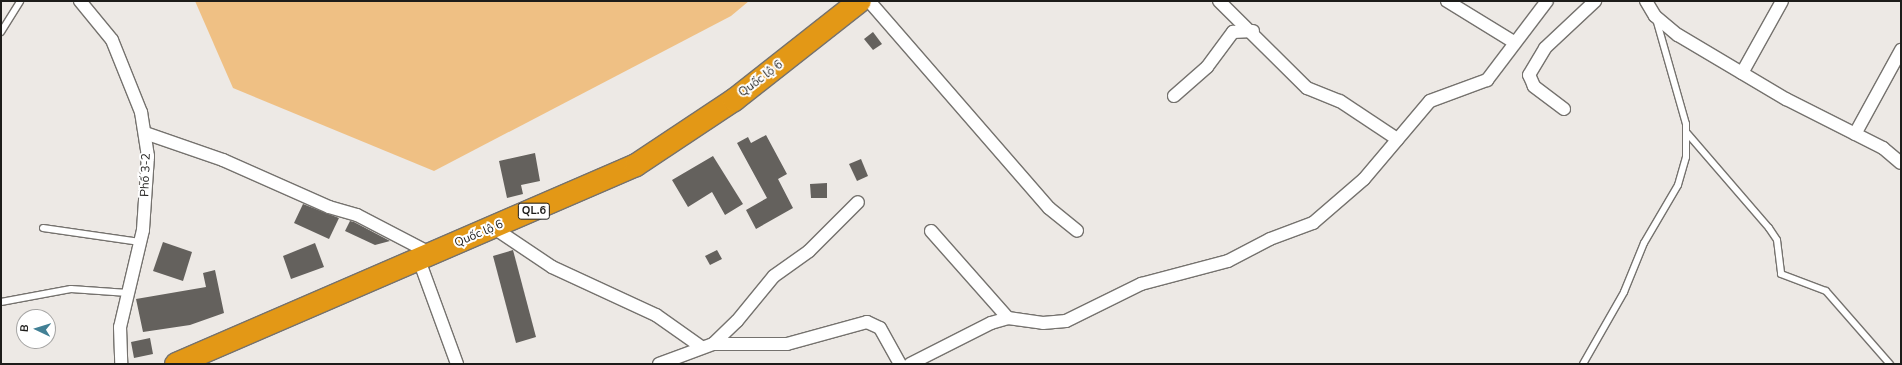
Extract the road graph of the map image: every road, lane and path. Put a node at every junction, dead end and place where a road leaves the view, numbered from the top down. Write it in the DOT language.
graph roads {
  1 [pos="20,1"];
  2 [pos="80,1"];
  3 [pos="860,1"];
  4 [pos="869,1"];
  5 [pos="1219,1"];
  6 [pos="1447,1"];
  7 [pos="1547,1"];
  8 [pos="1595,1"];
  9 [pos="1646,1"];
  10 [pos="1782,1"];
  11 [pos="1655,16"];
  12 [pos="1253,31"];
  13 [pos="1,32"];
  14 [pos="1514,42"];
  15 [pos="1901,50"];
  16 [pos="1742,73"];
  17 [pos="1174,96"];
  18 [pos="1564,109"];
  19 [pos="145,133"];
  20 [pos="1686,133"];
  21 [pos="1855,134"];
  22 [pos="1397,139"];
  23 [pos="1901,163"];
  24 [pos="858,202"];
  25 [pos="43,228"];
  26 [pos="494,228"];
  27 [pos="931,231"];
  28 [pos="1077,231"];
  29 [pos="140,242"];
  30 [pos="425,257"];
  31 [pos="128,293"];
  32 [pos="1,302"];
  33 [pos="1008,318"];
  34 [pos="713,344"];
  35 [pos="700,346"];
  36 [pos="121,364"];
  37 [pos="176,364"];
  38 [pos="457,364"];
  39 [pos="660,364"];
  40 [pos="900,364"];
  41 [pos="910,364"];
  42 [pos="1583,364"];
  43 [pos="1890,364"];
  1 -- 13 [label="lane"];
  2 -- 19 [label="street, Phố 3-2"];
  3 -- 26 [label="highway, Quốc lộ 6 / QL.6"];
  4 -- 28 [label="street"];
  5 -- 12 [label="street"];
  6 -- 14 [label="street"];
  7 -- 14 [label="street"];
  8 -- 18 [label="street"];
  9 -- 11 [label="street"];
  10 -- 16 [label="street"];
  11 -- 16 [label="street"];
  11 -- 20 [label="lane"];
  12 -- 17 [label="street"];
  12 -- 22 [label="street"];
  14 -- 22 [label="street"];
  15 -- 21 [label="street"];
  16 -- 21 [label="street"];
  19 -- 29 [label="street, Phố 3-2"];
  19 -- 30 [label="street"];
  20 -- 42 [label="lane"];
  20 -- 43 [label="lane"];
  21 -- 23 [label="street"];
  22 -- 33 [label="street"];
  24 -- 34 [label="street"];
  25 -- 29 [label="lane"];
  26 -- 30 [label="highway, Quốc lộ 6 / QL.6"];
  26 -- 35 [label="street"];
  27 -- 33 [label="street"];
  29 -- 31 [label="street, Phố 3-2"];
  30 -- 37 [label="highway, Quốc lộ 6 / QL.6"];
  30 -- 38 [label="street"];
  31 -- 32 [label="lane"];
  31 -- 36 [label="street, Phố 3-2"];
  33 -- 41 [label="street"];
  34 -- 35 [label="street"];
  34 -- 40 [label="street"];
  35 -- 39 [label="street"];
}
